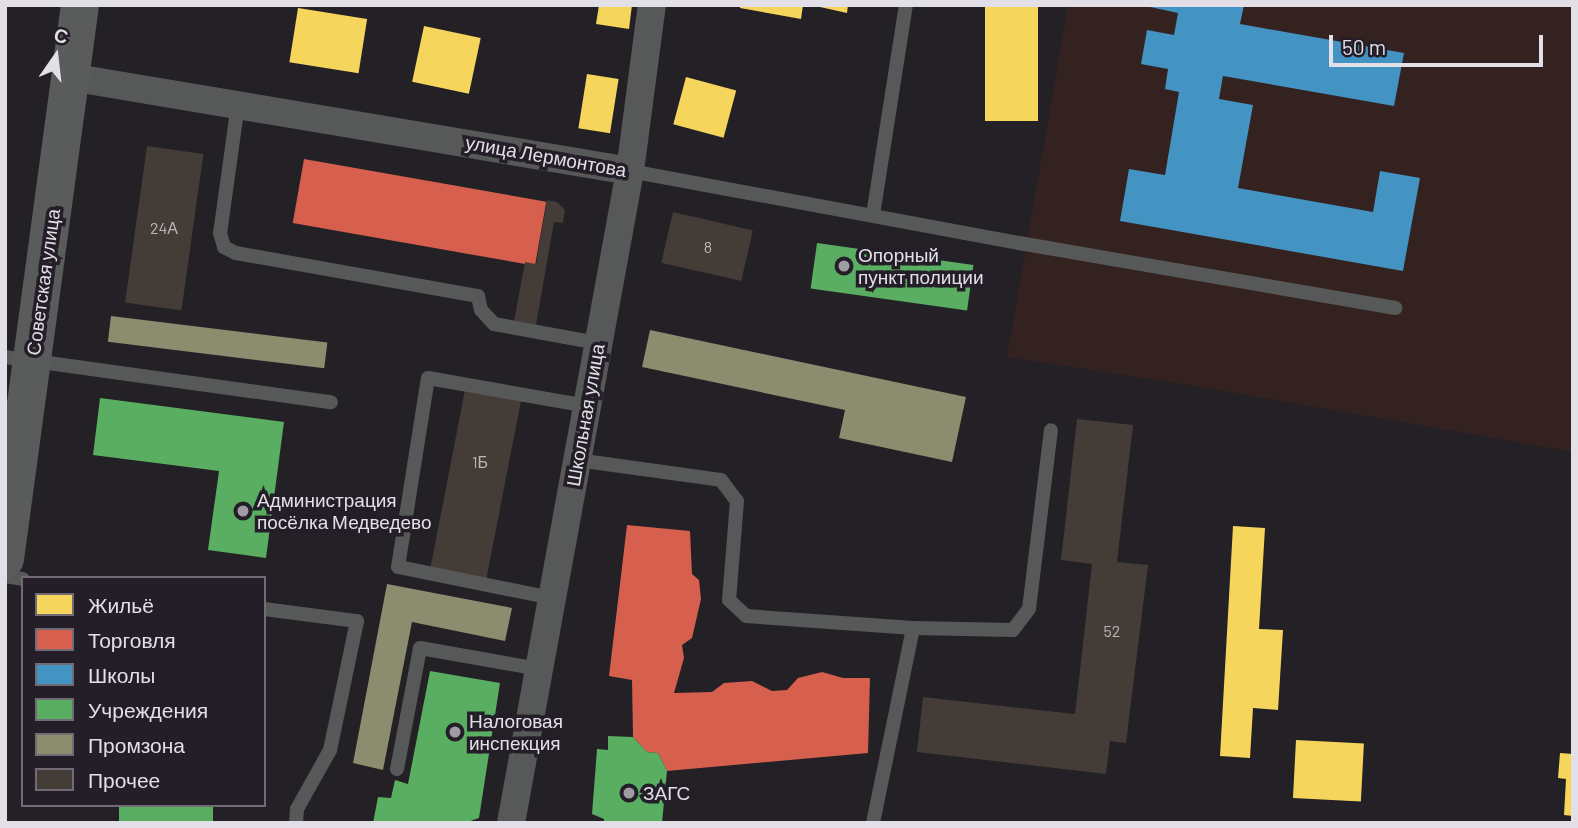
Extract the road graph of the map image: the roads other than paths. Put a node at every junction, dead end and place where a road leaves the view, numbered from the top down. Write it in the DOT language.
graph roads {
  1 [pos="80,5"];
  2 [pos="652,5"];
  3 [pos="906,5"];
  4 [pos="70,77"];
  5 [pos="238,104"];
  6 [pos="630,171"];
  7 [pos="873,215"];
  8 [pos="1395,308"];
  9 [pos="598,344"];
  10 [pos="19,359"];
  11 [pos="331,402"];
  12 [pos="587,406"];
  13 [pos="1051,430"];
  14 [pos="577,460"];
  15 [pos="9,498"];
  16 [pos="5,559"];
  17 [pos="552,598"];
  18 [pos="266,609"];
  19 [pos="913,628"];
  20 [pos="539,669"];
  21 [pos="397,769"];
  22 [pos="296,823"];
  23 [pos="511,823"];
  24 [pos="873,823"];
  1 -- 4 [label="main road, Советская улица"];
  2 -- 6 [label="street, Школьная улица"];
  3 -- 7 [label="lane"];
  4 -- 5 [label="street, улица Лермонтова"];
  4 -- 10 [label="main road, Советская улица"];
  5 -- 6 [label="street, улица Лермонтова"];
  5 -- 9 [label="lane"];
  6 -- 7 [label="lane, улица Лермонтова"];
  6 -- 9 [label="street, Школьная улица"];
  7 -- 8 [label="lane, улица Лермонтова"];
  9 -- 12 [label="street, Школьная улица"];
  10 -- 11 [label="lane"];
  10 -- 15 [label="main road, Советская улица"];
  12 -- 14 [label="street, Школьная улица"];
  12 -- 17 [label="lane"];
  13 -- 19 [label="lane"];
  14 -- 17 [label="street, Школьная улица"];
  14 -- 19 [label="lane"];
  15 -- 16 [label="main road, Советская улица"];
  17 -- 20 [label="street, Школьная улица"];
  18 -- 22 [label="lane"];
  19 -- 24 [label="lane"];
  20 -- 21 [label="lane"];
  20 -- 23 [label="street, Школьная улица"];
}
